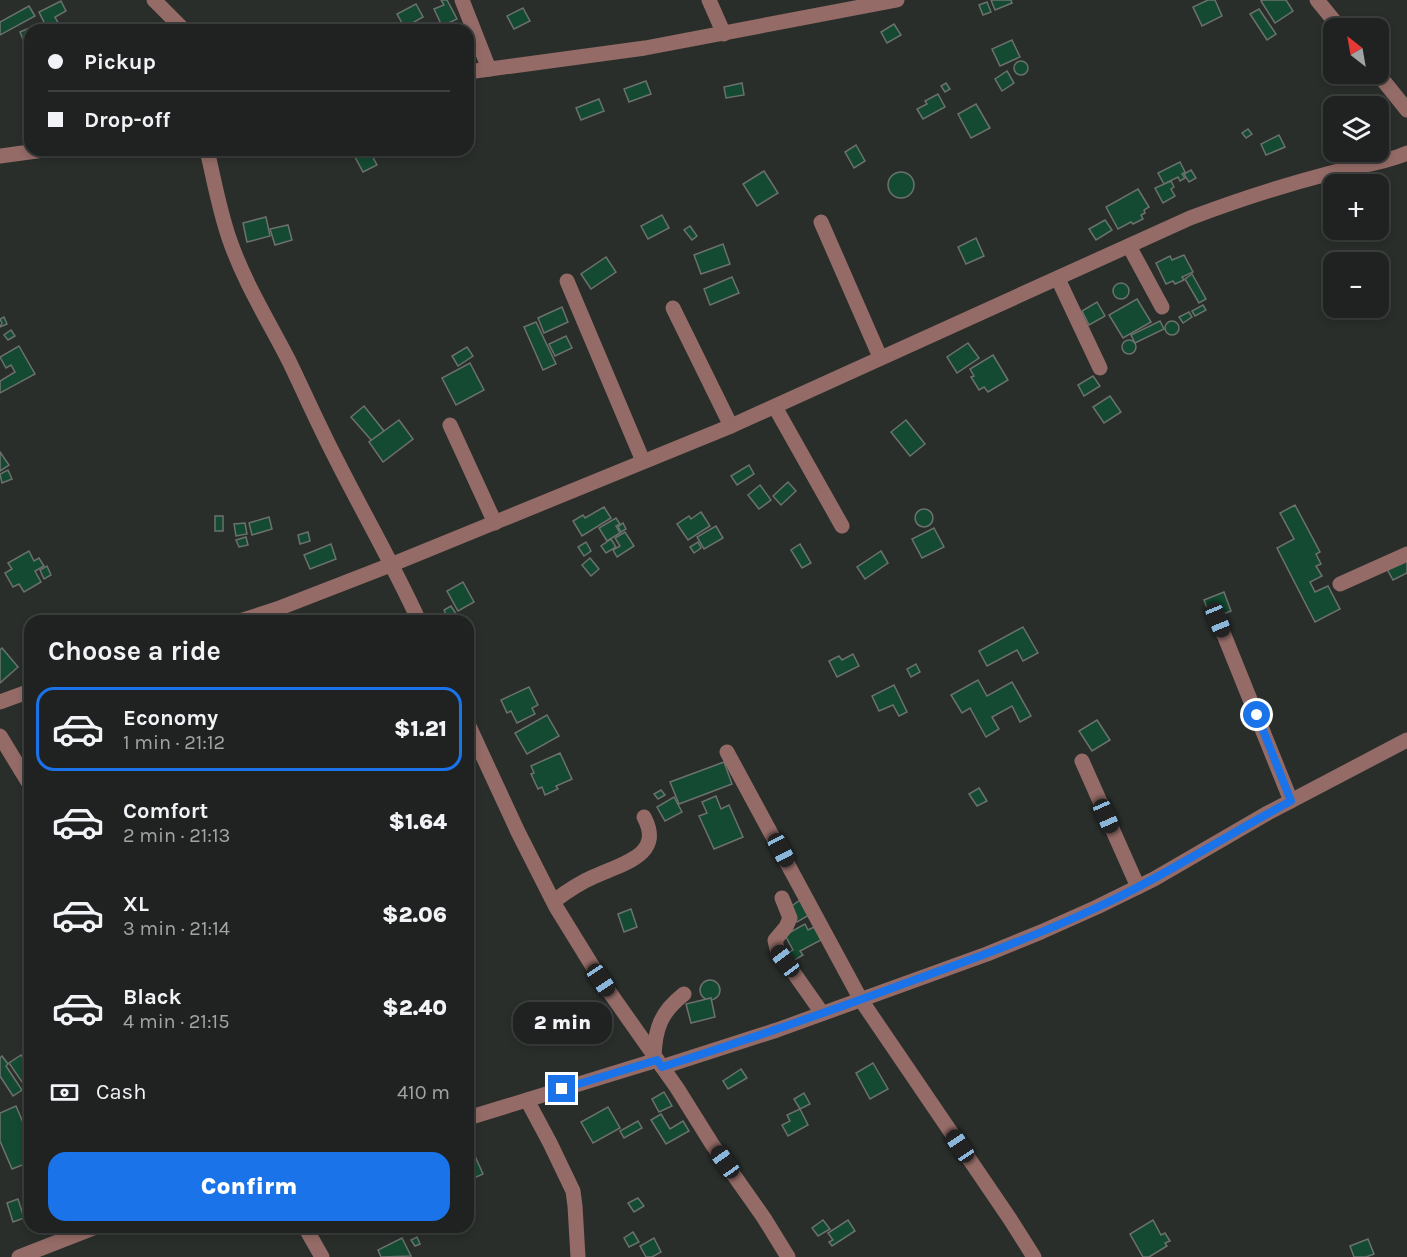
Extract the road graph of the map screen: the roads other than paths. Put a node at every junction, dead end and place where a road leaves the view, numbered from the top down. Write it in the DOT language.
graph roads {
  1 [pos="154,0"];
  2 [pos="462,0"];
  3 [pos="709,0"];
  4 [pos="897,0"];
  5 [pos="1317,0"];
  6 [pos="1332,18"];
  7 [pos="178,24"];
  8 [pos="471,24"];
  9 [pos="474,31"];
  10 [pos="724,34"];
  11 [pos="489,69"];
  12 [pos="474,71"];
  13 [pos="1386,84"];
  14 [pos="1407,110"];
  15 [pos="24,153"];
  16 [pos="1407,153"];
  17 [pos="0,156"];
  18 [pos="208,156"];
  19 [pos="821,222"];
  20 [pos="1129,246"];
  21 [pos="1058,279"];
  22 [pos="567,281"];
  23 [pos="1162,307"];
  24 [pos="673,308"];
  25 [pos="880,357"];
  26 [pos="1100,369"];
  27 [pos="775,407"];
  28 [pos="450,425"];
  29 [pos="731,426"];
  30 [pos="643,461"];
  31 [pos="495,523"];
  32 [pos="842,526"];
  33 [pos="1407,554"];
  34 [pos="393,564"];
  35 [pos="1340,584"];
  36 [pos="258,615"];
  37 [pos="416,615"];
  38 [pos="1218,620"];
  39 [pos="24,693"];
  40 [pos="0,702"];
  41 [pos="0,736"];
  42 [pos="474,737"];
  43 [pos="1407,740"];
  44 [pos="727,752"];
  45 [pos="1082,761"];
  46 [pos="24,775"];
  47 [pos="1291,801"];
  48 [pos="644,817"];
  49 [pos="1138,887"];
  50 [pos="782,898"];
  51 [pos="554,901"];
  52 [pos="684,994"];
  53 [pos="861,1000"];
  54 [pos="822,1013"];
  55 [pos="658,1062"];
  56 [pos="527,1100"];
  57 [pos="474,1116"];
  58 [pos="81,1233"];
  59 [pos="308,1233"];
  60 [pos="19,1257"];
  61 [pos="322,1257"];
  62 [pos="578,1257"];
  63 [pos="788,1257"];
  64 [pos="1034,1257"];
  1 -- 7 [label="street"];
  2 -- 8 [label="street"];
  3 -- 10 [label="street"];
  4 -- 10 [label="street"];
  5 -- 6 [label="street"];
  9 -- 11 [label="street"];
  10 -- 11 [label="street"];
  11 -- 12 [label="street"];
  13 -- 14 [label="street"];
  15 -- 17 [label="street"];
  16 -- 20 [label="street"];
  18 -- 34 [label="street"];
  19 -- 25 [label="street"];
  20 -- 21 [label="street"];
  20 -- 23 [label="street"];
  21 -- 25 [label="street"];
  21 -- 26 [label="street"];
  22 -- 30 [label="street"];
  24 -- 29 [label="street"];
  25 -- 27 [label="street"];
  27 -- 29 [label="street"];
  27 -- 32 [label="street"];
  28 -- 31 [label="street"];
  29 -- 30 [label="street"];
  30 -- 31 [label="street"];
  31 -- 34 [label="street"];
  33 -- 35 [label="street"];
  34 -- 36 [label="street"];
  34 -- 37 [label="street"];
  38 -- 47 [label="street"];
  39 -- 40 [label="street"];
  41 -- 46 [label="street"];
  42 -- 51 [label="street"];
  43 -- 47 [label="street"];
  44 -- 53 [label="street"];
  45 -- 49 [label="street"];
  47 -- 49 [label="street"];
  48 -- 51 [label="street"];
  49 -- 53 [label="street"];
  50 -- 54 [label="street"];
  51 -- 55 [label="street"];
  52 -- 55 [label="street"];
  53 -- 54 [label="street"];
  53 -- 64 [label="street"];
  54 -- 55 [label="street"];
  55 -- 56 [label="street"];
  55 -- 63 [label="street"];
  56 -- 57 [label="street"];
  56 -- 62 [label="street"];
  58 -- 60 [label="street"];
  59 -- 61 [label="street"];
}
